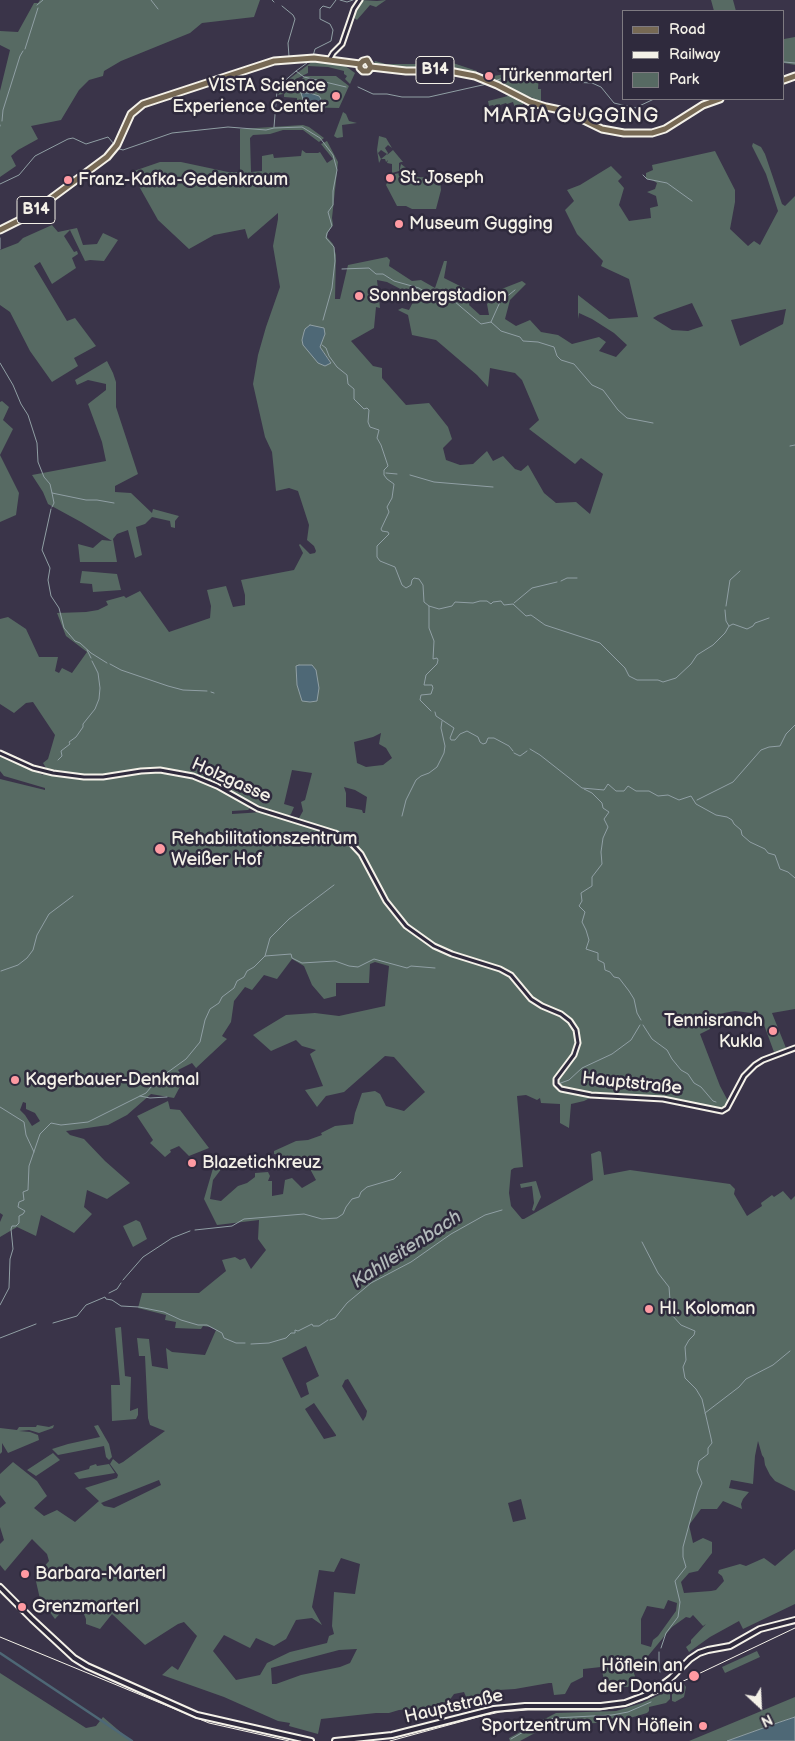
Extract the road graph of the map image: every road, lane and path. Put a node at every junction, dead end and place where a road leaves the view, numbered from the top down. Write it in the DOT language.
graph roads {
  1 [pos="360,0"];
  2 [pos="329,60"];
  3 [pos="717,100"];
  4 [pos="0,230"];
  5 [pos="0,753"];
  6 [pos="795,1048"];
  7 [pos="558,1087"];
  8 [pos="0,1587"];
  9 [pos="795,1620"];
  10 [pos="311,1741"];
  11 [pos="335,1741"];
  1 -- 2 [label="street"];
  2 -- 3 [label="main road, B14"];
  2 -- 4 [label="main road, B14"];
  5 -- 7 [label="street, Holzgasse"];
  6 -- 7 [label="street, Hauptstraße"];
  8 -- 10 [label="main road"];
  9 -- 11 [label="main road, Hauptstraße"];
}
